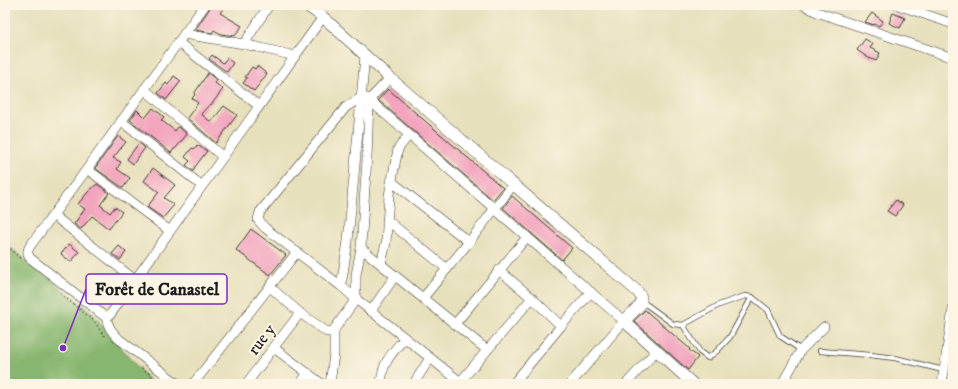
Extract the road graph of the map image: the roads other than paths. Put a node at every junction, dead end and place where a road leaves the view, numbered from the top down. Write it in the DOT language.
graph roads {
  1 [pos="205,5"];
  2 [pos="269,5"];
  3 [pos="306,5"];
  4 [pos="804,5"];
  5 [pos="898,5"];
  6 [pos="323,17"];
  7 [pos="953,24"];
  8 [pos="184,34"];
  9 [pos="178,42"];
  10 [pos="244,44"];
  11 [pos="295,56"];
  12 [pos="366,56"];
  13 [pos="953,58"];
  14 [pos="390,78"];
  15 [pos="144,89"];
  16 [pos="367,99"];
  17 [pos="259,106"];
  18 [pos="121,121"];
  19 [pos="409,135"];
  20 [pos="223,157"];
  21 [pos="87,169"];
  22 [pos="392,181"];
  23 [pos="513,185"];
  24 [pos="202,186"];
  25 [pos="495,209"];
  26 [pos="53,215"];
  27 [pos="387,220"];
  28 [pos="170,231"];
  29 [pos="527,237"];
  30 [pos="469,242"];
  31 [pos="361,248"];
  32 [pos="297,252"];
  33 [pos="381,264"];
  34 [pos="447,269"];
  35 [pos="499,270"];
  36 [pos="395,276"];
  37 [pos="135,280"];
  38 [pos="270,286"];
  39 [pos="341,286"];
  40 [pos="591,292"];
  41 [pos="752,297"];
  42 [pos="422,298"];
  43 [pos="532,298"];
  44 [pos="356,299"];
  45 [pos="641,301"];
  46 [pos="953,309"];
  47 [pos="371,311"];
  48 [pos="300,313"];
  49 [pos="106,316"];
  50 [pos="624,322"];
  51 [pos="454,324"];
  52 [pos="683,325"];
  53 [pos="561,326"];
  54 [pos="824,327"];
  55 [pos="334,330"];
  56 [pos="405,338"];
  57 [pos="274,348"];
  58 [pos="487,350"];
  59 [pos="657,350"];
  60 [pos="801,350"];
  61 [pos="820,351"];
  62 [pos="430,358"];
  63 [pos="943,370"];
  64 [pos="308,373"];
  65 [pos="249,383"];
  66 [pos="462,383"];
  67 [pos="178,384"];
  68 [pos="193,384"];
  69 [pos="300,384"];
  70 [pos="322,384"];
  71 [pos="330,384"];
  72 [pos="381,384"];
  73 [pos="415,384"];
  74 [pos="513,384"];
  75 [pos="570,384"];
  76 [pos="627,384"];
  77 [pos="693,384"];
  78 [pos="782,384"];
  79 [pos="942,384"];
  1 -- 8 [label="street"];
  2 -- 10 [label="street"];
  3 -- 6 [label="street"];
  4 -- 13 [label="street"];
  5 -- 7 [label="street"];
  6 -- 11 [label="street"];
  6 -- 12 [label="street"];
  8 -- 9 [label="street"];
  8 -- 10 [label="street"];
  9 -- 15 [label="street"];
  9 -- 17 [label="street"];
  10 -- 11 [label="street"];
  11 -- 17 [label="street"];
  12 -- 14 [label="street"];
  12 -- 16 [label="street"];
  14 -- 16 [label="street"];
  14 -- 23 [label="street"];
  15 -- 18 [label="street"];
  15 -- 20 [label="street"];
  16 -- 19 [label="street"];
  16 -- 31 [label="street"];
  16 -- 32 [label="street"];
  16 -- 39 [label="street"];
  17 -- 20 [label="street"];
  18 -- 21 [label="street"];
  18 -- 24 [label="street"];
  19 -- 22 [label="street"];
  19 -- 25 [label="street"];
  20 -- 24 [label="street"];
  21 -- 26 [label="street"];
  21 -- 28 [label="street"];
  22 -- 27 [label="street"];
  22 -- 30 [label="street"];
  23 -- 25 [label="street"];
  23 -- 45 [label="street"];
  24 -- 28 [label="street"];
  25 -- 29 [label="street"];
  25 -- 30 [label="street"];
  26 -- 37 [label="street"];
  26 -- 49 [label="street"];
  27 -- 33 [label="street"];
  27 -- 34 [label="street"];
  28 -- 37 [label="street"];
  29 -- 35 [label="street"];
  29 -- 40 [label="street"];
  30 -- 34 [label="street"];
  31 -- 33 [label="street"];
  31 -- 44 [label="street"];
  32 -- 38 [label="street"];
  32 -- 39 [label="street"];
  33 -- 36 [label="street"];
  34 -- 42 [label="street"];
  35 -- 43 [label="street"];
  35 -- 51 [label="street"];
  36 -- 42 [label="street"];
  36 -- 47 [label="street"];
  37 -- 49 [label="street"];
  38 -- 48 [label="street"];
  38 -- 68 [label="street"];
  39 -- 44 [label="street"];
  40 -- 50 [label="street"];
  40 -- 53 [label="street"];
  41 -- 52 [label="lane"];
  41 -- 52 [label="lane"];
  41 -- 60 [label="lane"];
  42 -- 51 [label="street"];
  43 -- 53 [label="street"];
  43 -- 58 [label="street"];
  44 -- 47 [label="street"];
  44 -- 55 [label="street"];
  45 -- 50 [label="street"];
  45 -- 52 [label="lane"];
  46 -- 63 [label="street"];
  47 -- 56 [label="street"];
  48 -- 55 [label="street"];
  48 -- 57 [label="street, rue y"];
  49 -- 67 [label="street"];
  50 -- 59 [label="street"];
  50 -- 75 [label="street"];
  51 -- 58 [label="street"];
  53 -- 74 [label="street"];
  54 -- 60 [label="street"];
  55 -- 71 [label="street"];
  56 -- 62 [label="street"];
  56 -- 72 [label="street"];
  57 -- 64 [label="street"];
  57 -- 65 [label="street, rue y"];
  58 -- 66 [label="street"];
  59 -- 76 [label="street"];
  59 -- 77 [label="street"];
  60 -- 78 [label="street"];
  61 -- 63 [label="lane"];
  62 -- 66 [label="street"];
  62 -- 73 [label="street"];
  63 -- 79 [label="street"];
  64 -- 69 [label="street"];
  64 -- 70 [label="street"];
}
